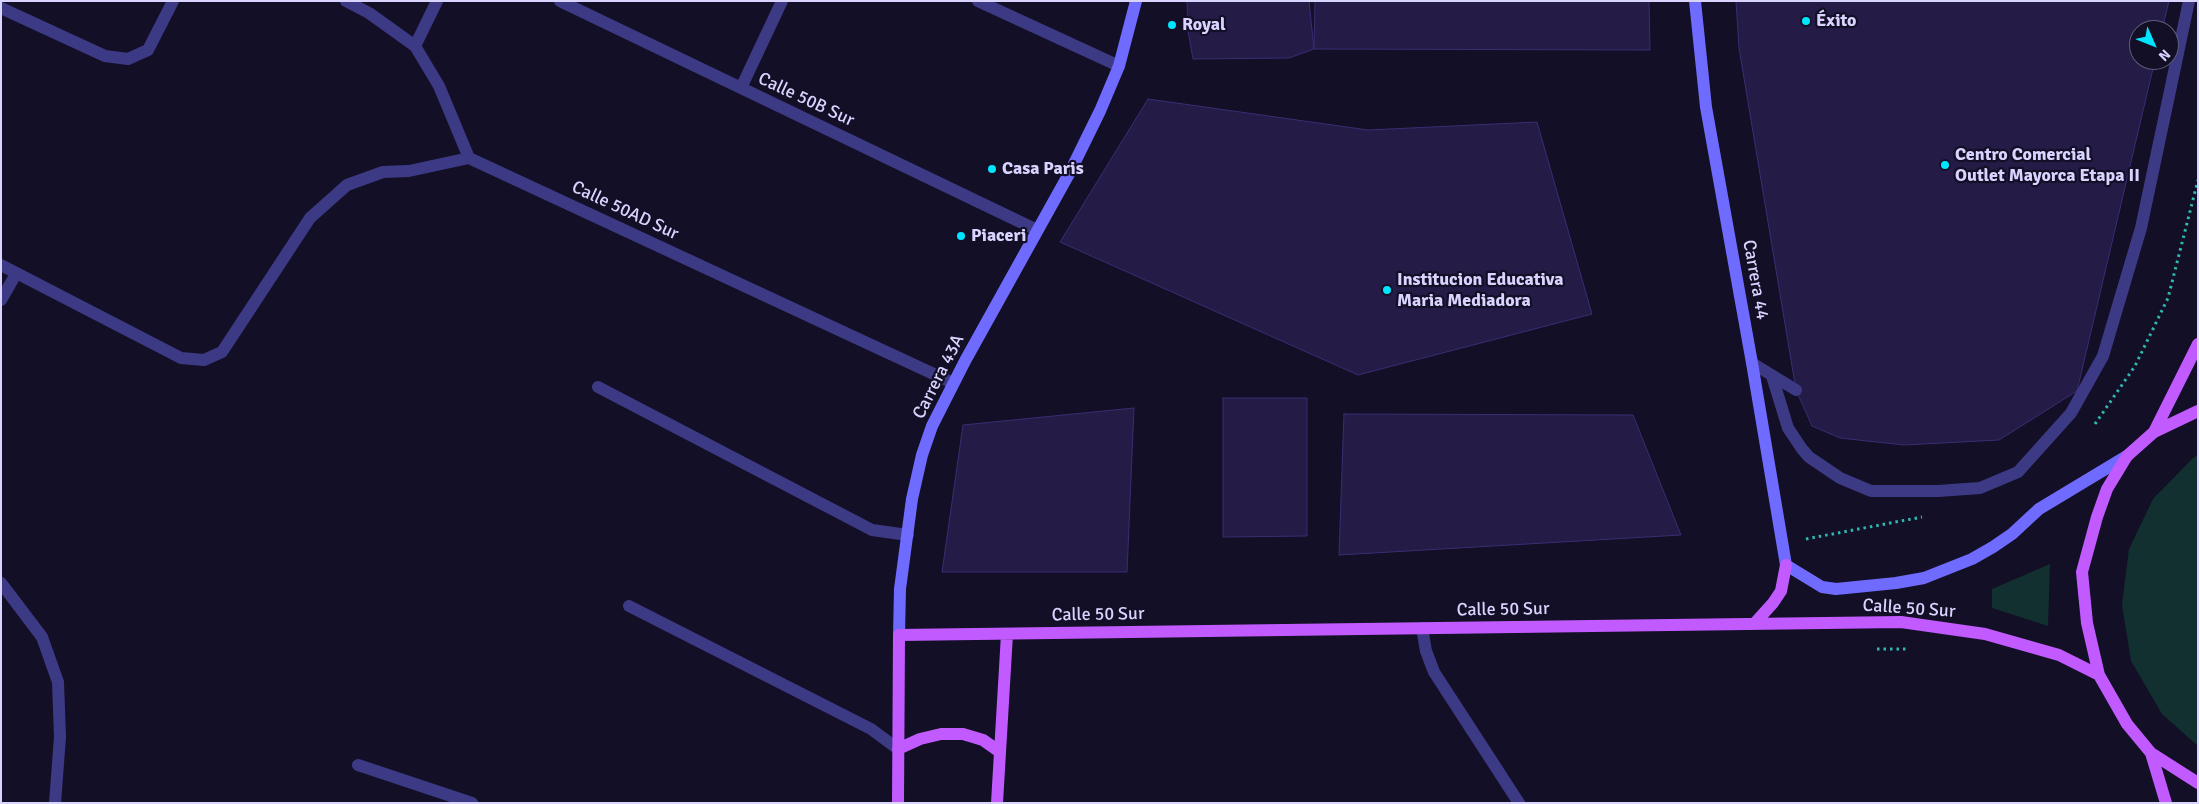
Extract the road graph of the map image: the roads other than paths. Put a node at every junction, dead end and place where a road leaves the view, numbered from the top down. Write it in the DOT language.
graph roads {
  1 [pos="173,1"];
  2 [pos="346,1"];
  3 [pos="437,1"];
  4 [pos="560,1"];
  5 [pos="782,1"];
  6 [pos="978,1"];
  7 [pos="1136,1"];
  8 [pos="1695,1"];
  9 [pos="2189,1"];
  10 [pos="1,8"];
  11 [pos="415,46"];
  12 [pos="1119,66"];
  13 [pos="741,88"];
  14 [pos="469,158"];
  15 [pos="1037,230"];
  16 [pos="1,265"];
  17 [pos="16,274"];
  18 [pos="1,300"];
  19 [pos="2198,344"];
  20 [pos="1752,363"];
  21 [pos="1772,376"];
  22 [pos="953,383"];
  23 [pos="598,386"];
  24 [pos="1796,390"];
  25 [pos="2198,410"];
  26 [pos="2154,432"];
  27 [pos="2127,456"];
  28 [pos="908,535"];
  29 [pos="1786,565"];
  30 [pos="1,584"];
  31 [pos="630,606"];
  32 [pos="1754,624"];
  33 [pos="1422,628"];
  34 [pos="1007,634"];
  35 [pos="899,635"];
  36 [pos="2099,675"];
  37 [pos="898,749"];
  38 [pos="1000,752"];
  39 [pos="2151,753"];
  40 [pos="358,765"];
  41 [pos="2198,783"];
  42 [pos="55,803"];
  43 [pos="472,803"];
  44 [pos="898,803"];
  45 [pos="997,803"];
  46 [pos="1519,803"];
  47 [pos="2166,803"];
  1 -- 10 [label="street"];
  2 -- 11 [label="street"];
  3 -- 11 [label="street"];
  4 -- 13 [label="street, Calle 50B Sur"];
  5 -- 13 [label="street"];
  6 -- 12 [label="street"];
  7 -- 12 [label="main road, Carrera 43A"];
  8 -- 20 [label="main road, Carrera 44"];
  9 -- 21 [label="street"];
  11 -- 14 [label="street"];
  12 -- 15 [label="main road, Carrera 43A"];
  13 -- 15 [label="street, Calle 50B Sur"];
  14 -- 17 [label="street"];
  14 -- 22 [label="street, Calle 50AD Sur"];
  15 -- 22 [label="main road, Carrera 43A"];
  16 -- 17 [label="street"];
  17 -- 18 [label="street"];
  19 -- 26 [label="main road"];
  20 -- 21 [label="street"];
  20 -- 29 [label="main road, Carrera 44"];
  21 -- 24 [label="street"];
  22 -- 28 [label="main road, Carrera 43A"];
  23 -- 28 [label="street"];
  25 -- 26 [label="main road"];
  26 -- 27 [label="main road"];
  27 -- 29 [label="main road, Calle 50 Sur"];
  27 -- 36 [label="main road"];
  28 -- 35 [label="main road, Carrera 43A"];
  29 -- 32 [label="main road"];
  30 -- 42 [label="street"];
  31 -- 37 [label="street"];
  32 -- 33 [label="main road, Calle 50 Sur"];
  32 -- 36 [label="main road, Calle 50 Sur"];
  33 -- 34 [label="main road, Calle 50 Sur"];
  33 -- 46 [label="street"];
  34 -- 35 [label="main road, Calle 50 Sur"];
  34 -- 38 [label="main road"];
  35 -- 37 [label="main road, Carrera 43A"];
  36 -- 39 [label="main road"];
  37 -- 38 [label="main road"];
  37 -- 44 [label="main road, Carrera 43A"];
  38 -- 45 [label="main road"];
  39 -- 41 [label="main road"];
  39 -- 47 [label="main road"];
  40 -- 43 [label="street"];
}
